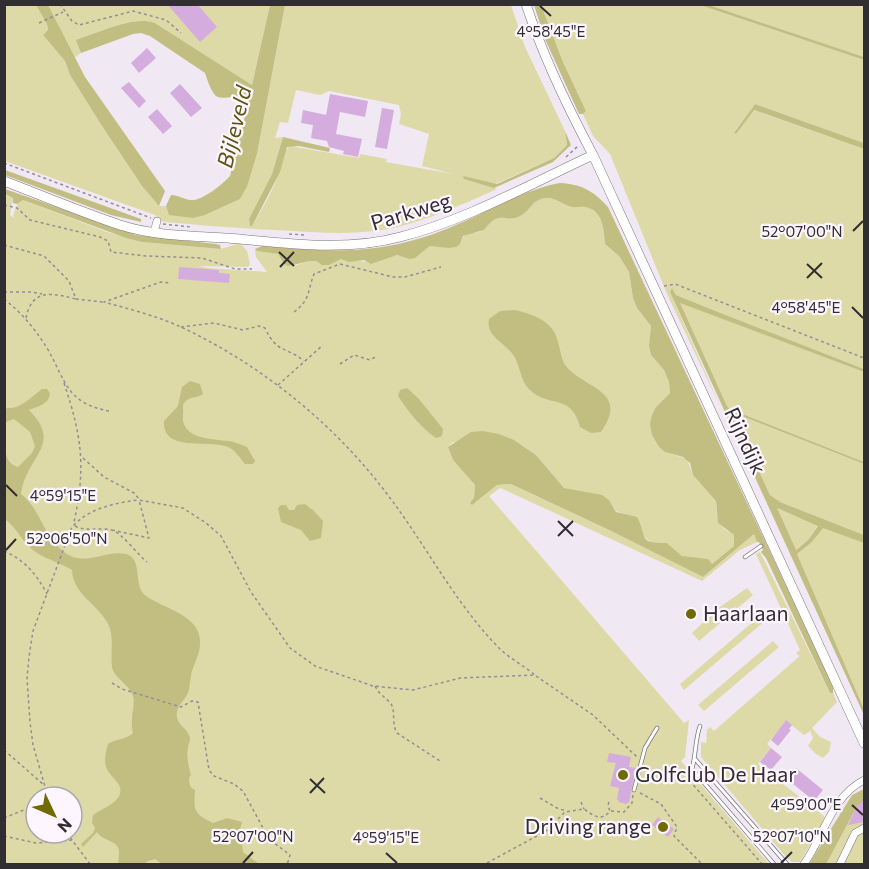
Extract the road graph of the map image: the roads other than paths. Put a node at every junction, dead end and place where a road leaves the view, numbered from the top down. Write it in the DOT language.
graph roads {
  1 [pos="526,4"];
  2 [pos="592,155"];
  3 [pos="4,181"];
  4 [pos="157,221"];
  5 [pos="154,232"];
  6 [pos="766,544"];
  7 [pos="745,557"];
  8 [pos="700,726"];
  9 [pos="657,728"];
  10 [pos="862,731"];
  11 [pos="864,743"];
  12 [pos="695,759"];
  13 [pos="864,780"];
  14 [pos="634,790"];
  15 [pos="864,828"];
  16 [pos="774,864"];
  17 [pos="787,864"];
  18 [pos="804,864"];
  19 [pos="840,864"];
  1 -- 2 [label="street, Rijndijk"];
  2 -- 5 [label="street, Parkweg"];
  2 -- 6 [label="street, Rijndijk"];
  3 -- 5 [label="street, Parkweg"];
  4 -- 5 [label="street"];
  6 -- 7 [label="lane"];
  6 -- 10 [label="street, Rijndijk"];
  8 -- 12 [label="lane"];
  9 -- 14 [label="lane"];
  10 -- 11 [label="street, Rijndijk"];
  12 -- 16 [label="lane"];
  12 -- 17 [label="lane"];
  13 -- 18 [label="street"];
  15 -- 19 [label="street"];
}
